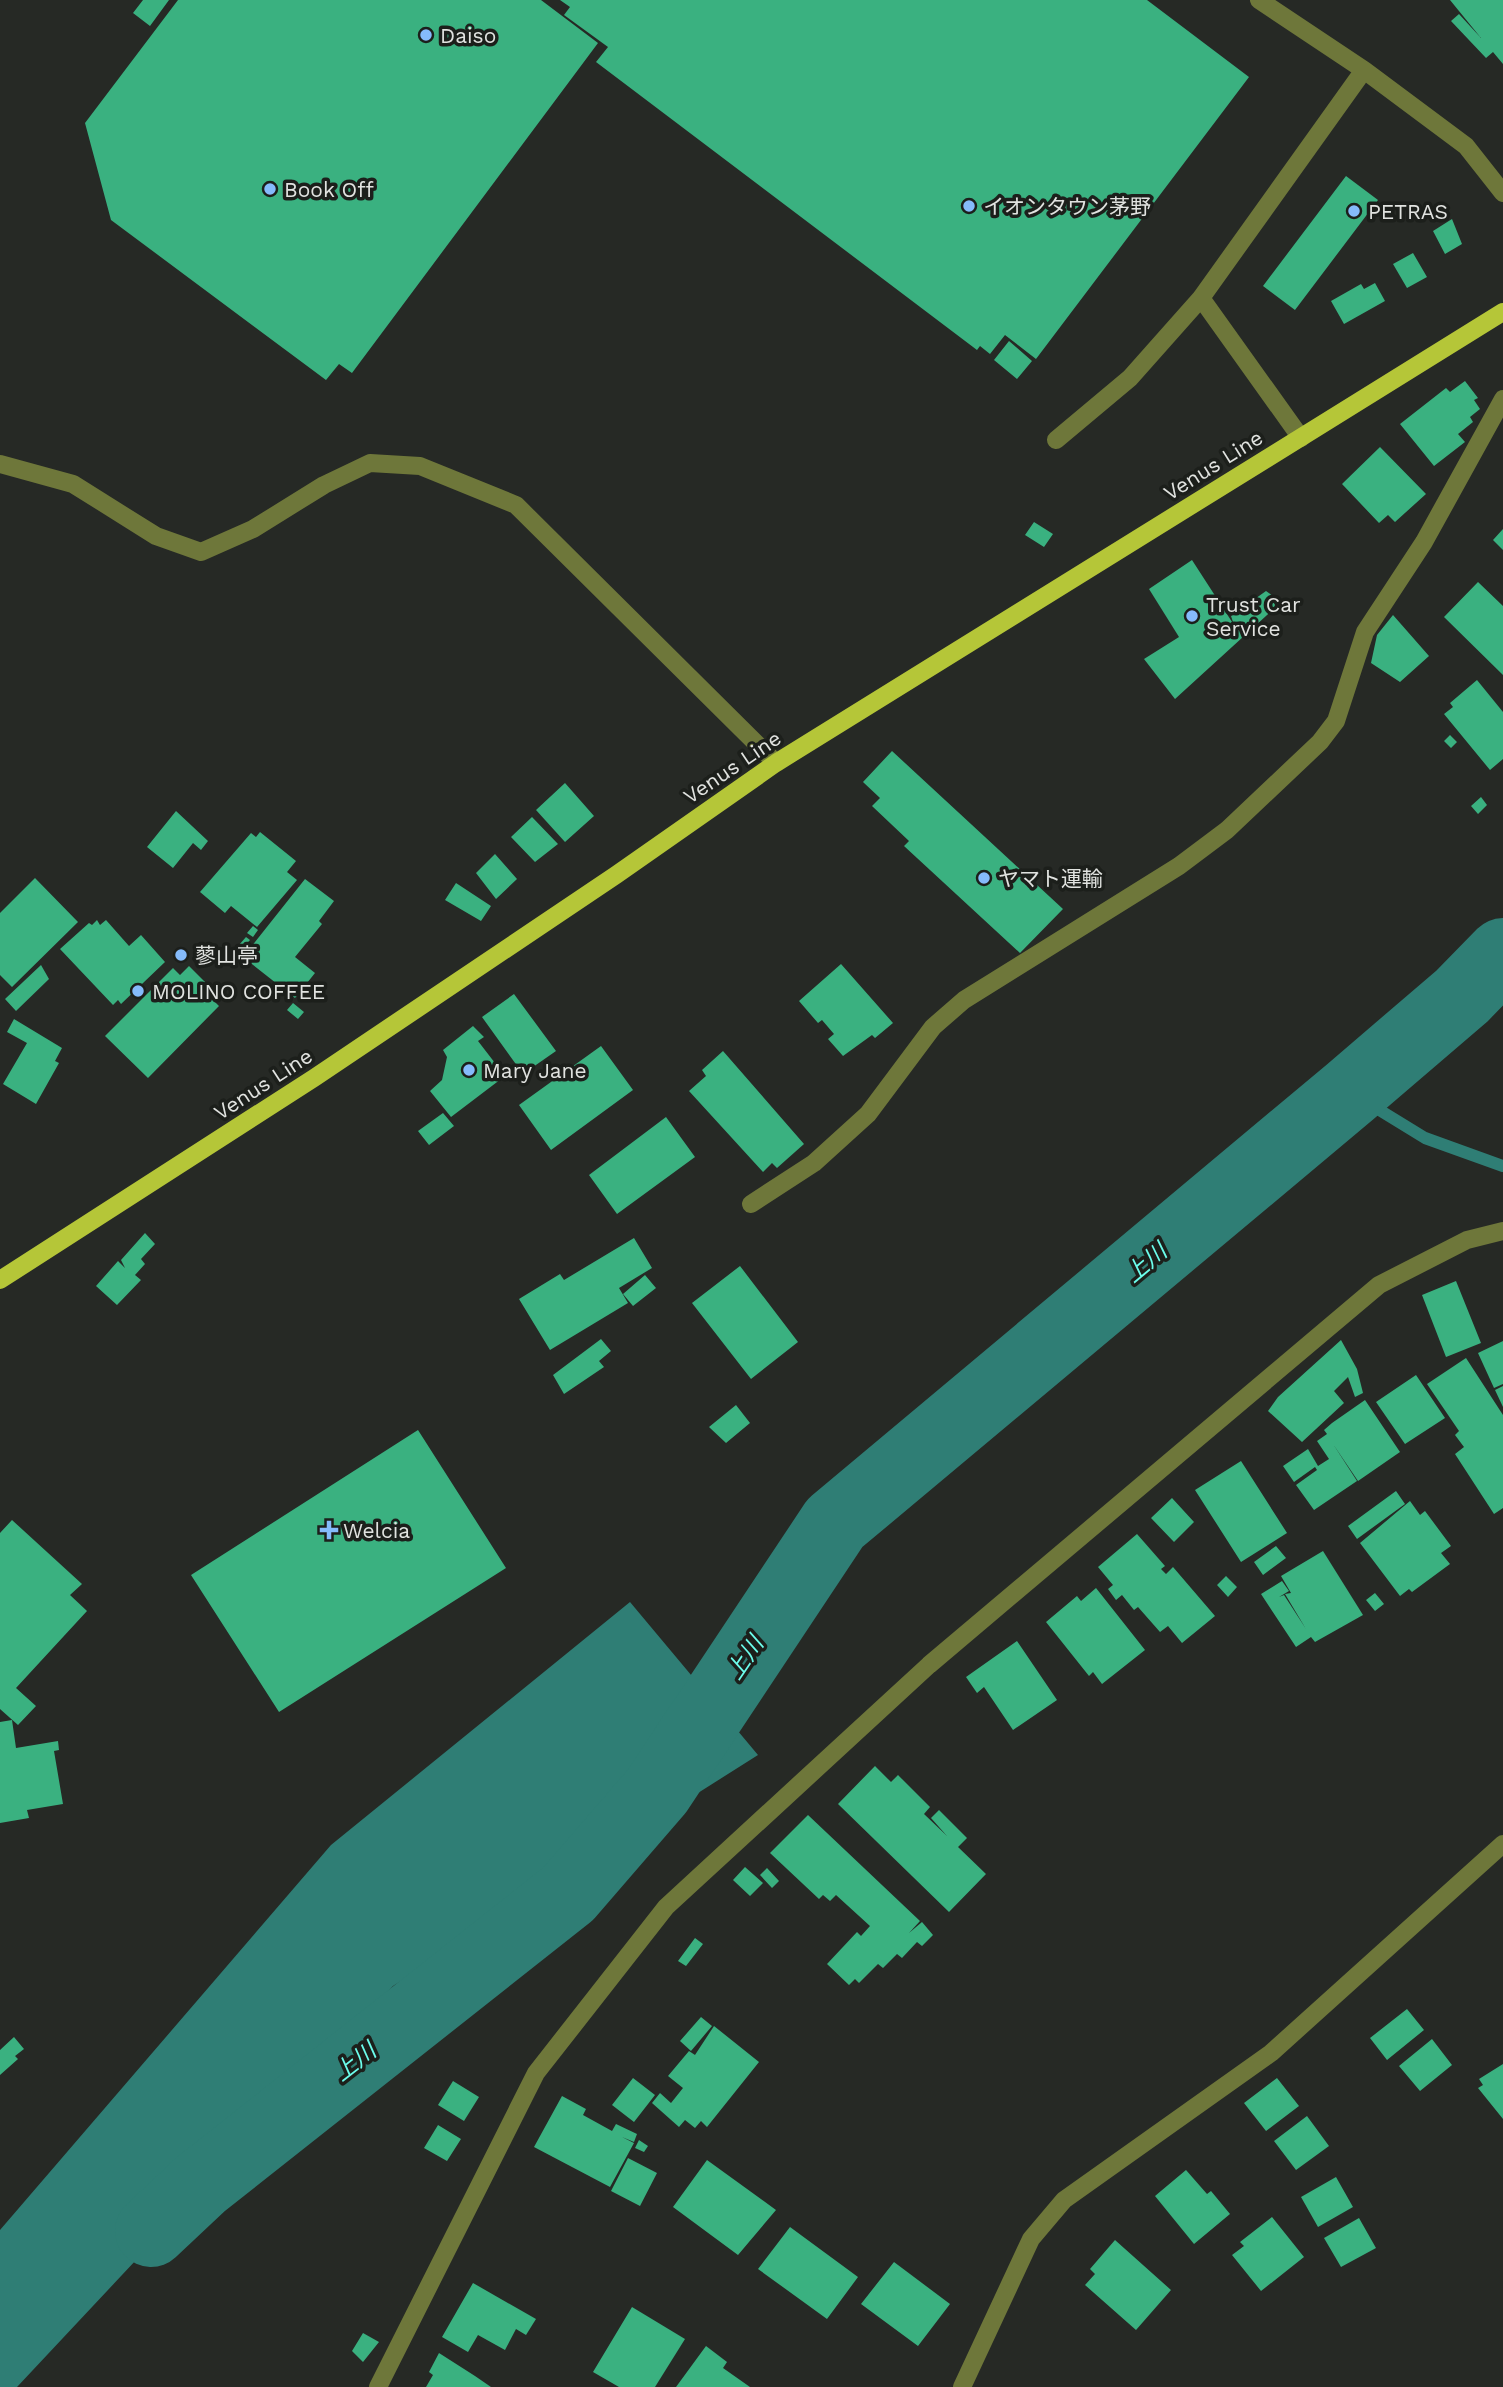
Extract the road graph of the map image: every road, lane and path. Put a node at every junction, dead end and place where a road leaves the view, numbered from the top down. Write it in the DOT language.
graph roads {
  1 [pos="1259,0"];
  2 [pos="1364,70"];
  3 [pos="1503,193"];
  4 [pos="1201,298"];
  5 [pos="1503,312"];
  6 [pos="1503,399"];
  7 [pos="1301,438"];
  8 [pos="1056,440"];
  9 [pos="0,464"];
  10 [pos="776,763"];
  11 [pos="751,1204"];
  12 [pos="1503,1231"];
  13 [pos="0,1280"];
  14 [pos="1503,1844"];
  15 [pos="378,2387"];
  16 [pos="962,2387"];
  1 -- 2 [label="street"];
  2 -- 3 [label="street"];
  2 -- 4 [label="street"];
  4 -- 7 [label="street"];
  4 -- 8 [label="street"];
  5 -- 7 [label="main road, Venus Line"];
  6 -- 11 [label="street"];
  7 -- 10 [label="main road, Venus Line"];
  9 -- 10 [label="street"];
  10 -- 13 [label="main road, Venus Line"];
  12 -- 15 [label="street"];
  14 -- 16 [label="street"];
}
